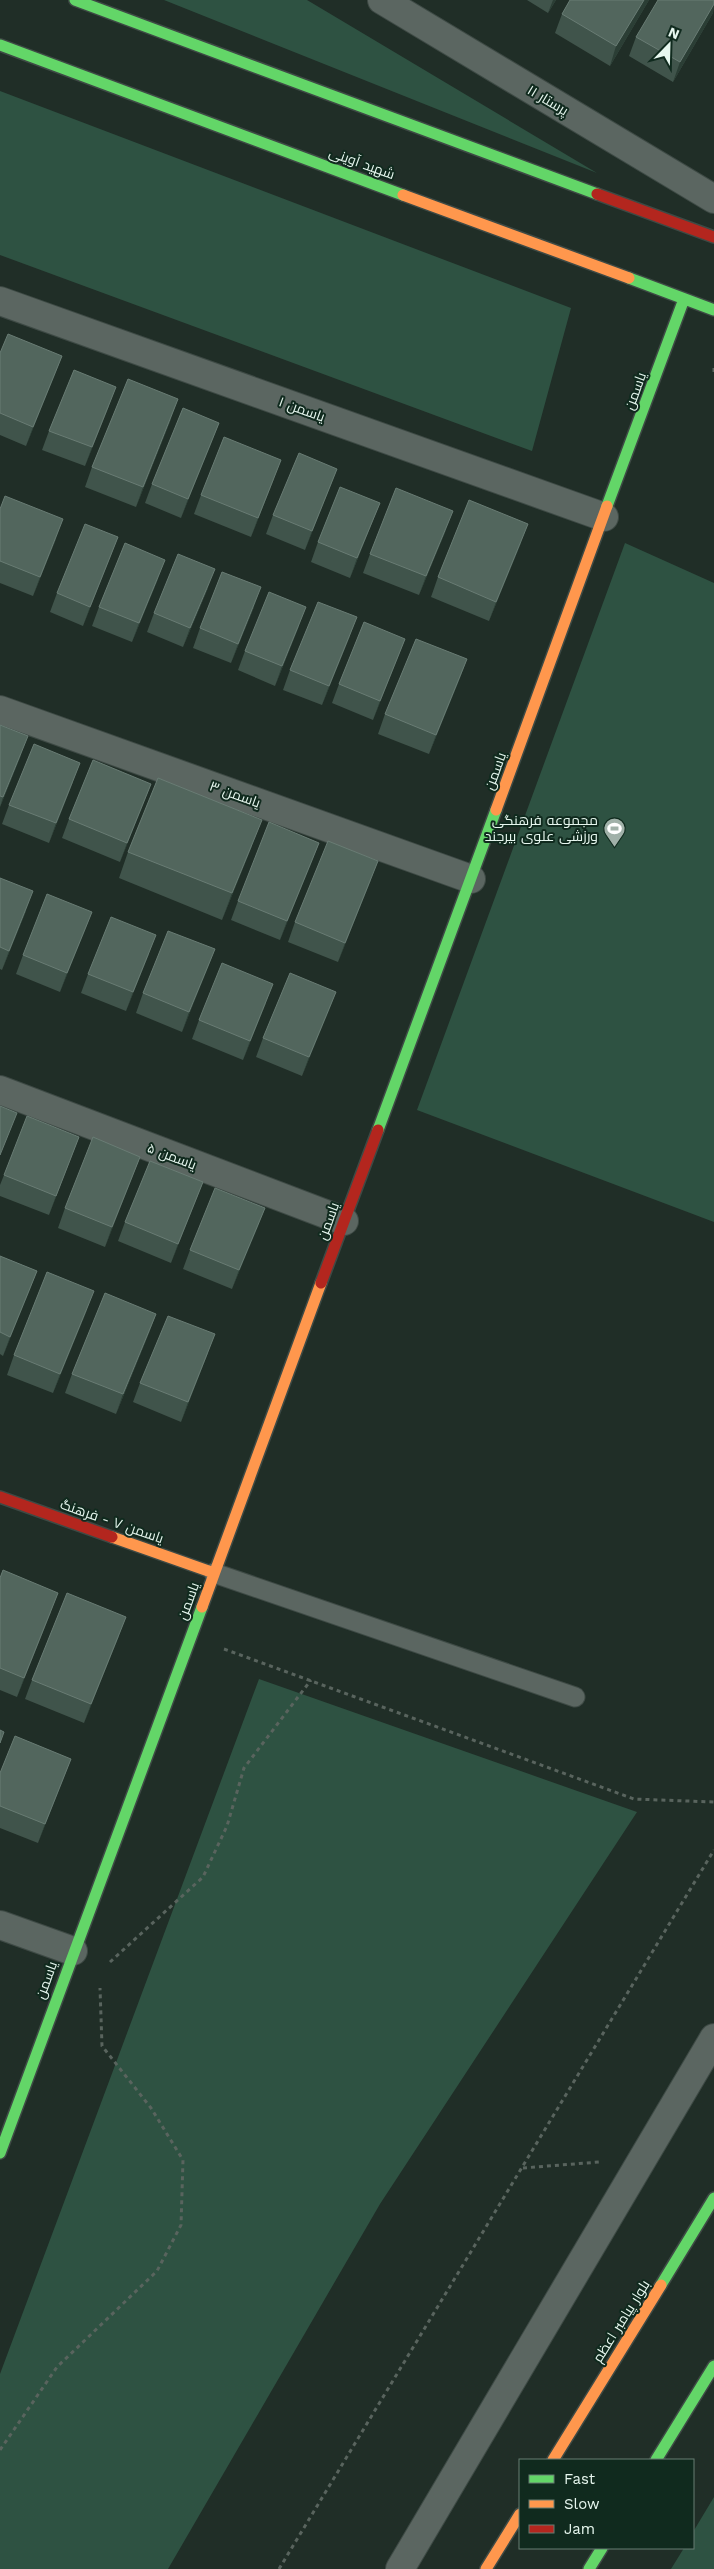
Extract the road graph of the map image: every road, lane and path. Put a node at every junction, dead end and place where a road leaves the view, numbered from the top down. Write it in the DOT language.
graph roads {
  1 [pos="75,0"];
  2 [pos="382,0"];
  3 [pos="0,45"];
  4 [pos="714,199"];
  5 [pos="714,237"];
  6 [pos="684,299"];
  7 [pos="0,301"];
  8 [pos="714,310"];
  9 [pos="604,517"];
  10 [pos="0,710"];
  11 [pos="471,879"];
  12 [pos="0,1090"];
  13 [pos="344,1221"];
  14 [pos="0,1497"];
  15 [pos="214,1573"];
  16 [pos="191,1636"];
  17 [pos="311,1680"];
  18 [pos="576,1697"];
  19 [pos="714,1802"];
  20 [pos="714,1850"];
  21 [pos="0,1925"];
  22 [pos="73,1951"];
  23 [pos="107,1964"];
  24 [pos="102,1982"];
  25 [pos="714,2038"];
  26 [pos="0,2153"];
  27 [pos="642,2160"];
  28 [pos="522,2168"];
  29 [pos="714,2198"];
  30 [pos="714,2366"];
  31 [pos="0,2450"];
  32 [pos="554,2459"];
  33 [pos="657,2459"];
  34 [pos="519,2516"];
  35 [pos="601,2549"];
  36 [pos="279,2569"];
  37 [pos="400,2569"];
  38 [pos="486,2569"];
  39 [pos="589,2569"];
  1 -- 5 [label="street"];
  2 -- 4 [label="street, پرستار ۱۱"];
  3 -- 6 [label="street, شهید آوینی"];
  6 -- 8 [label="street, شهید آوینی"];
  6 -- 9 [label="street, یاسمن"];
  7 -- 9 [label="street, یاسمن ۱"];
  9 -- 11 [label="street, یاسمن"];
  10 -- 11 [label="street, یاسمن ۳"];
  11 -- 13 [label="street, یاسمن"];
  12 -- 13 [label="street, یاسمن ۵"];
  13 -- 15 [label="street, یاسمن"];
  14 -- 15 [label="street, یاسمن ۷ - فرهنگ"];
  15 -- 16 [label="street, یاسمن"];
  15 -- 18 [label="lane"];
  16 -- 17 [label="path"];
  16 -- 22 [label="street, یاسمن"];
  17 -- 19 [label="path"];
  17 -- 23 [label="path"];
  20 -- 28 [label="path"];
  21 -- 22 [label="street"];
  22 -- 26 [label="street, یاسمن"];
  24 -- 31 [label="path"];
  25 -- 27 [label="street"];
  27 -- 28 [label="path"];
  27 -- 37 [label="street"];
  28 -- 36 [label="path"];
  29 -- 32 [label="street, بلوار پیامبر اعظم"];
  30 -- 33 [label="street"];
  34 -- 38 [label="street"];
  35 -- 39 [label="street"];
}
